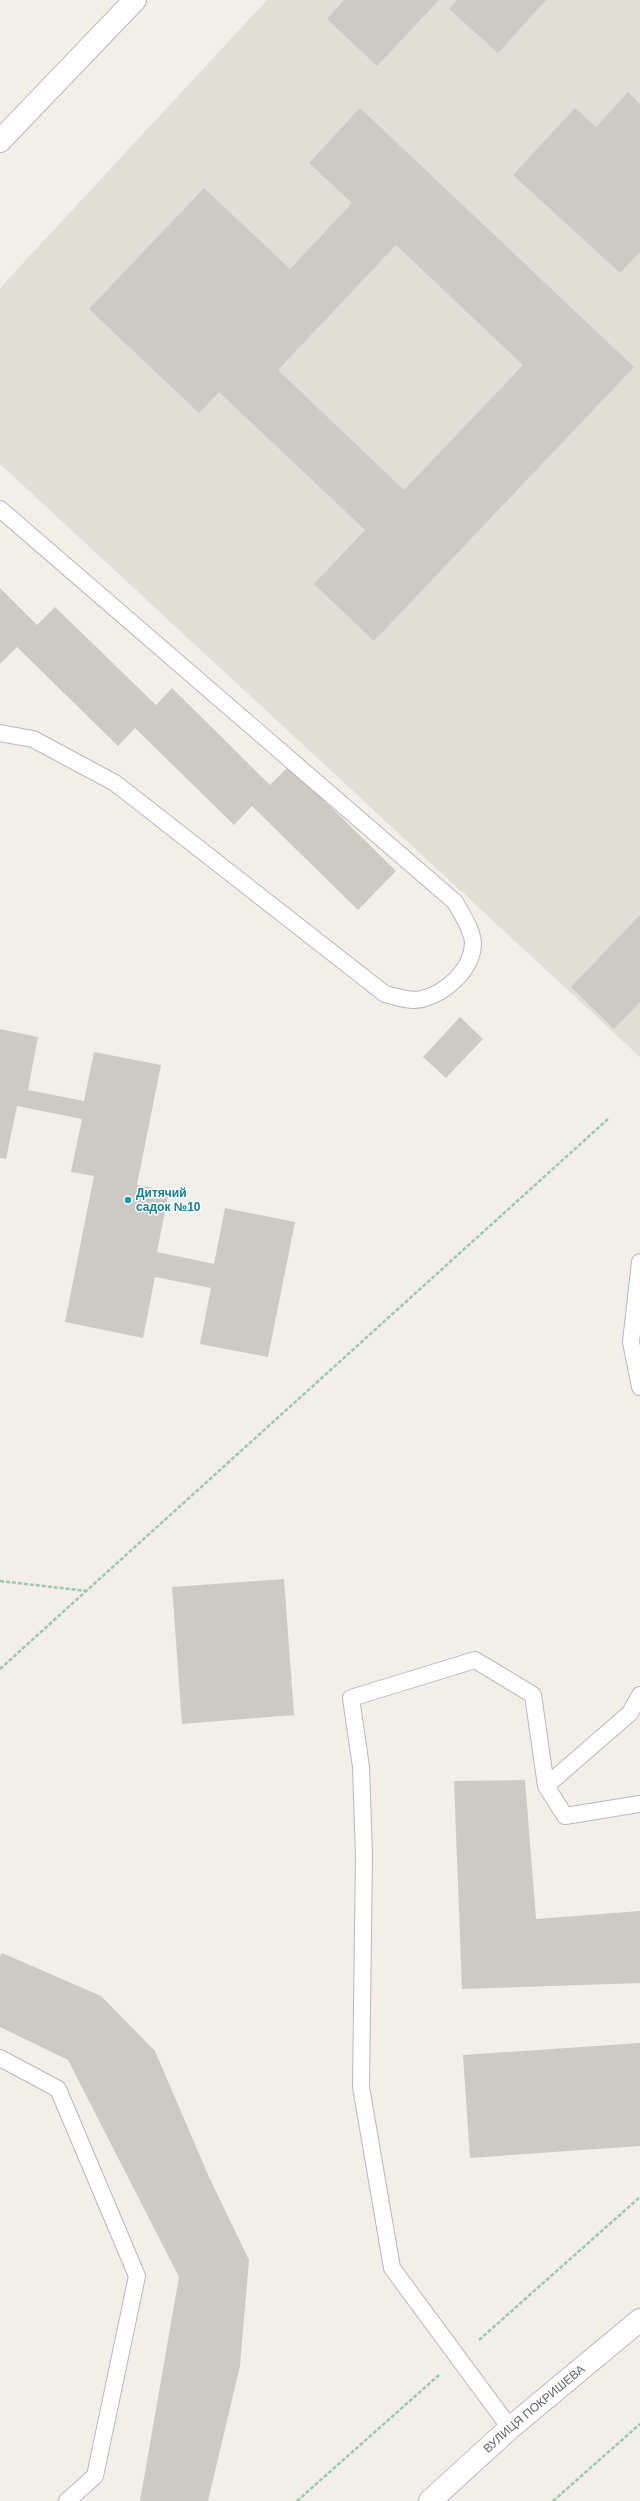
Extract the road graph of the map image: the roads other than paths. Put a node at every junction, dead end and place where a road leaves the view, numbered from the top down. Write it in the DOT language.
graph roads {
  1 [pos="134,0"];
  2 [pos="0,141"];
  3 [pos="0,509"];
  4 [pos="0,733"];
  5 [pos="640,1262"];
  6 [pos="640,1387"];
  7 [pos="640,1696"];
  8 [pos="546,1786"];
  9 [pos="640,1804"];
  10 [pos="0,2058"];
  11 [pos="640,2320"];
  12 [pos="510,2428"];
  13 [pos="67,2501"];
  14 [pos="430,2501"];
  1 -- 2 [label="street"];
  3 -- 4 [label="lane"];
  5 -- 6 [label="lane"];
  7 -- 8 [label="lane"];
  8 -- 9 [label="lane"];
  8 -- 12 [label="lane"];
  10 -- 13 [label="lane"];
  11 -- 12 [label="street, ВУЛИЦЯ ПОКРИШЕВА"];
  12 -- 14 [label="street, ВУЛИЦЯ ПОКРИШЕВА"];
}
